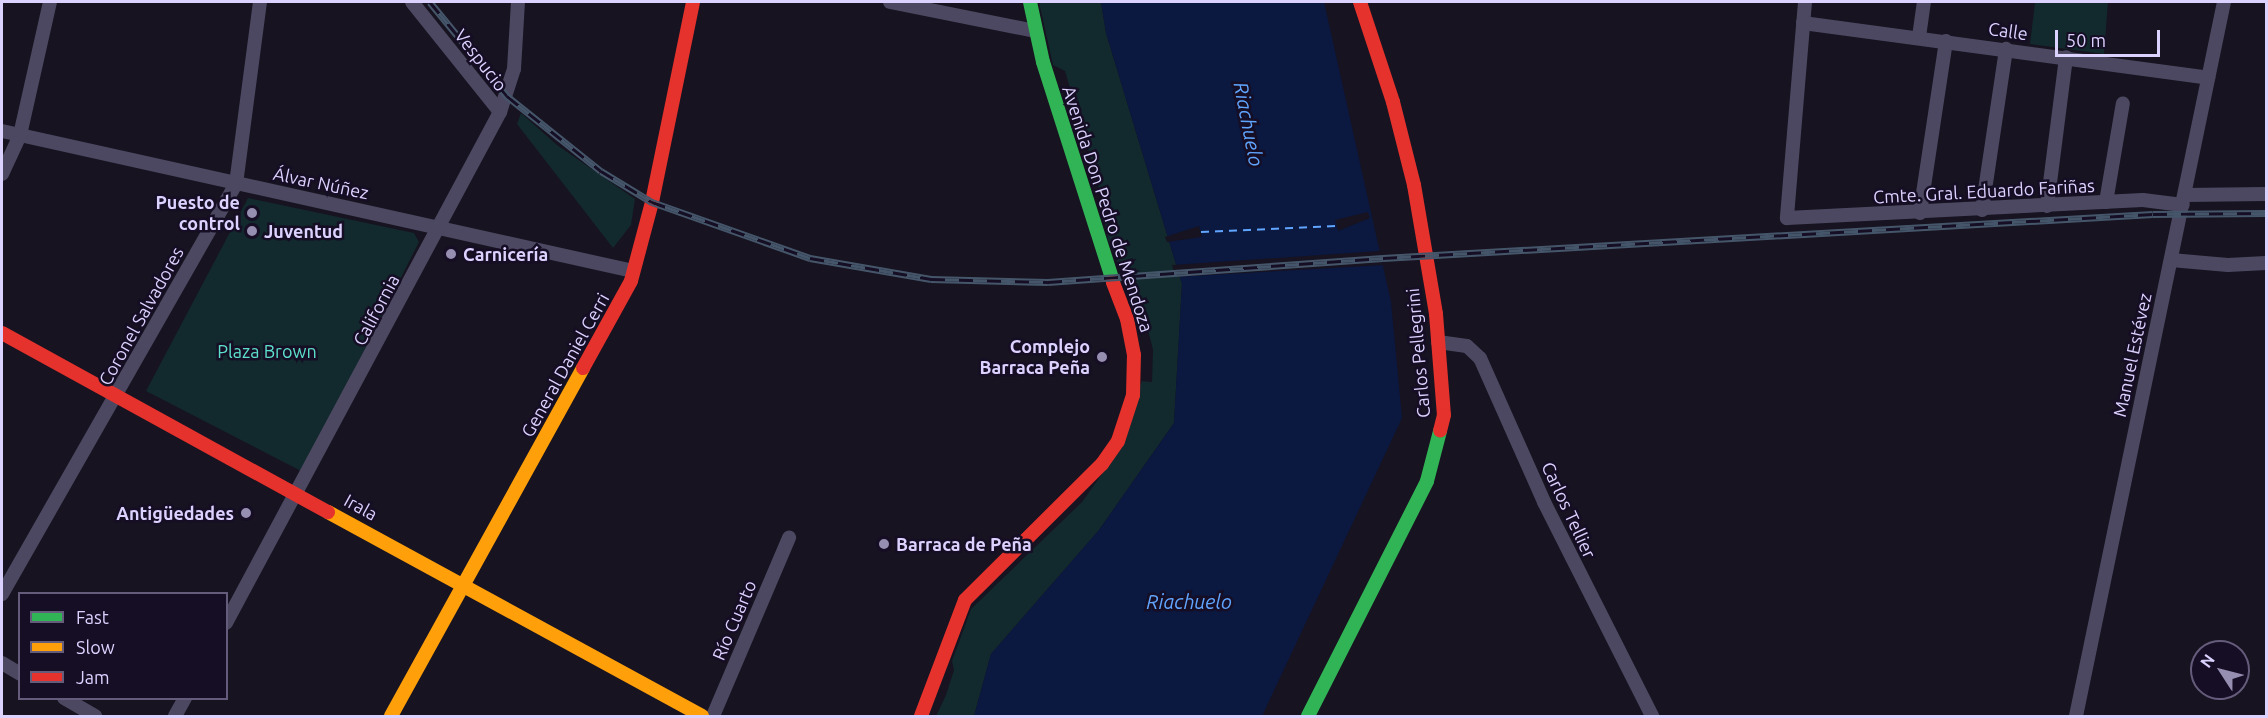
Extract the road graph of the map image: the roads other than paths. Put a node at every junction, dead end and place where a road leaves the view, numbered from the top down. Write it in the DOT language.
graph roads {
  1 [pos="50,2"];
  2 [pos="260,2"];
  3 [pos="412,2"];
  4 [pos="518,2"];
  5 [pos="693,2"];
  6 [pos="890,2"];
  7 [pos="1030,2"];
  8 [pos="1360,2"];
  9 [pos="1805,2"];
  10 [pos="1924,2"];
  11 [pos="2224,2"];
  12 [pos="1803,23"];
  13 [pos="1035,31"];
  14 [pos="1919,37"];
  15 [pos="1946,41"];
  16 [pos="2006,49"];
  17 [pos="2066,57"];
  18 [pos="2208,78"];
  19 [pos="2123,103"];
  20 [pos="500,112"];
  21 [pos="2,131"];
  22 [pos="20,135"];
  23 [pos="2,174"];
  24 [pos="236,183"];
  25 [pos="2266,194"];
  26 [pos="2184,200"];
  27 [pos="2106,202"];
  28 [pos="2048,206"];
  29 [pos="1982,210"];
  30 [pos="1920,213"];
  31 [pos="442,226"];
  32 [pos="2171,260"];
  33 [pos="2266,263"];
  34 [pos="633,271"];
  35 [pos="2,333"];
  36 [pos="1438,342"];
  37 [pos="116,396"];
  38 [pos="298,493"];
  39 [pos="789,538"];
  40 [pos="465,584"];
  41 [pos="2,594"];
  42 [pos="228,619"];
  43 [pos="2,663"];
  44 [pos="18,673"];
  45 [pos="66,700"];
  46 [pos="184,700"];
  47 [pos="95,717"];
  48 [pos="175,717"];
  49 [pos="391,717"];
  50 [pos="702,717"];
  51 [pos="712,717"];
  52 [pos="921,717"];
  53 [pos="1308,717"];
  54 [pos="1652,717"];
  55 [pos="2076,717"];
  1 -- 22 [label="street"];
  2 -- 24 [label="street, Coronel Salvadores"];
  3 -- 20 [label="street, Vespucio"];
  4 -- 20 [label="street, California"];
  5 -- 34 [label="street, General Daniel Cerri"];
  6 -- 13 [label="street"];
  7 -- 13 [label="street, Avenida Don Pedro de Mendoza"];
  8 -- 36 [label="street, Carlos Pellegrini"];
  9 -- 12 [label="street"];
  10 -- 14 [label="street"];
  11 -- 18 [label="street, Manuel Estévez"];
  12 -- 14 [label="street, Calle"];
  12 -- 30 [label="street, Cmte. Gral. Eduardo Fariñas"];
  13 -- 52 [label="street, Avenida Don Pedro de Mendoza"];
  14 -- 15 [label="street, Calle"];
  15 -- 16 [label="street, Calle"];
  15 -- 30 [label="street"];
  16 -- 17 [label="street, Calle"];
  16 -- 29 [label="street"];
  17 -- 18 [label="street, Calle"];
  17 -- 28 [label="street"];
  18 -- 26 [label="street, Manuel Estévez"];
  19 -- 27 [label="street"];
  20 -- 31 [label="street, California"];
  21 -- 22 [label="street, Álvar Núñez"];
  22 -- 23 [label="street"];
  22 -- 24 [label="street, Álvar Núñez"];
  24 -- 31 [label="street, Álvar Núñez"];
  24 -- 37 [label="street, Coronel Salvadores"];
  25 -- 26 [label="street, Cmte. Gral. Eduardo Fariñas"];
  26 -- 27 [label="street, Cmte. Gral. Eduardo Fariñas"];
  26 -- 32 [label="street, Manuel Estévez"];
  27 -- 28 [label="street, Cmte. Gral. Eduardo Fariñas"];
  28 -- 29 [label="street, Cmte. Gral. Eduardo Fariñas"];
  29 -- 30 [label="street, Cmte. Gral. Eduardo Fariñas"];
  31 -- 34 [label="street, Álvar Núñez"];
  31 -- 38 [label="street, California"];
  32 -- 33 [label="street"];
  32 -- 55 [label="street, Manuel Estévez"];
  34 -- 40 [label="street, General Daniel Cerri"];
  35 -- 37 [label="street, Irala"];
  36 -- 53 [label="street, Carlos Pellegrini"];
  36 -- 54 [label="street, Carlos Tellier"];
  37 -- 38 [label="street, Irala"];
  37 -- 41 [label="street, Coronel Salvadores"];
  38 -- 40 [label="street, Irala"];
  38 -- 42 [label="street, California"];
  39 -- 51 [label="street, Río Cuarto"];
  40 -- 49 [label="street, General Daniel Cerri"];
  40 -- 50 [label="street, Irala"];
  43 -- 44 [label="street"];
  45 -- 47 [label="street"];
  46 -- 48 [label="street"];
}
